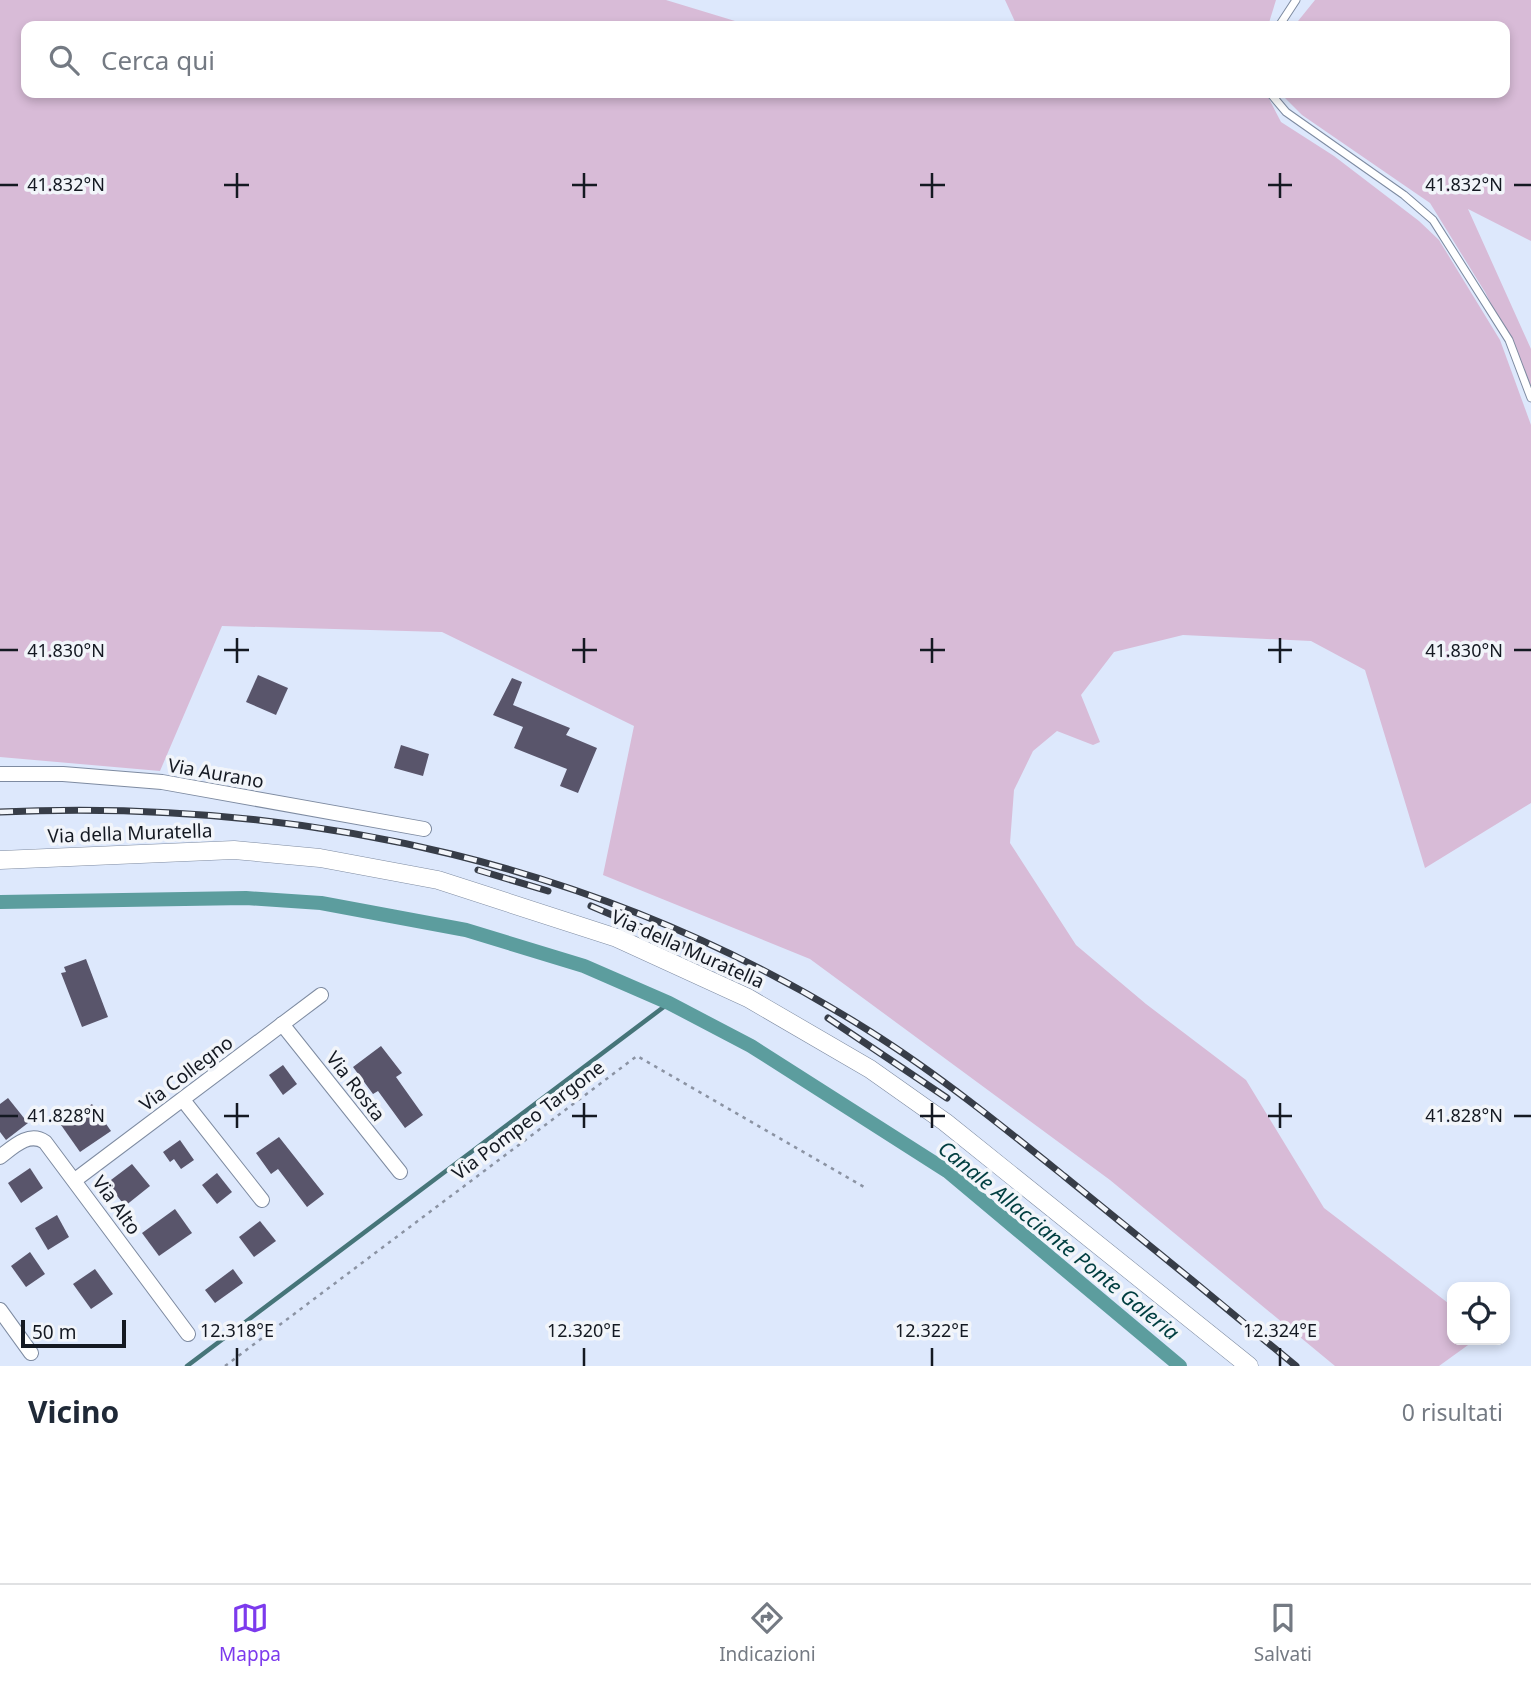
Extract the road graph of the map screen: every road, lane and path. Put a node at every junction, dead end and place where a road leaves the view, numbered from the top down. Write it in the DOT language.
graph roads {
  1 [pos="1296,0"];
  2 [pos="1282,21"];
  3 [pos="1274,98"];
  4 [pos="1531,398"];
  5 [pos="0,774"];
  6 [pos="424,829"];
  7 [pos="0,860"];
  8 [pos="321,995"];
  9 [pos="282,1024"];
  10 [pos="183,1100"];
  11 [pos="0,1157"];
  12 [pos="400,1172"];
  13 [pos="75,1180"];
  14 [pos="864,1187"];
  15 [pos="262,1200"];
  16 [pos="0,1310"];
  17 [pos="188,1334"];
  18 [pos="31,1353"];
  19 [pos="225,1366"];
  20 [pos="1249,1366"];
  1 -- 2 [label="lane"];
  3 -- 4 [label="lane"];
  5 -- 6 [label="street, Via Aurano"];
  7 -- 20 [label="street, Via della Muratella"];
  8 -- 9 [label="street, Via Collegno"];
  9 -- 10 [label="street, Via Collegno"];
  9 -- 12 [label="street, Via Rosta"];
  10 -- 13 [label="street, Via Collegno"];
  10 -- 15 [label="street"];
  11 -- 13 [label="street, Via Alto"];
  13 -- 17 [label="street, Via Alto"];
  14 -- 19 [label="path, Via Pompeo Targone"];
  16 -- 18 [label="street"];
}
